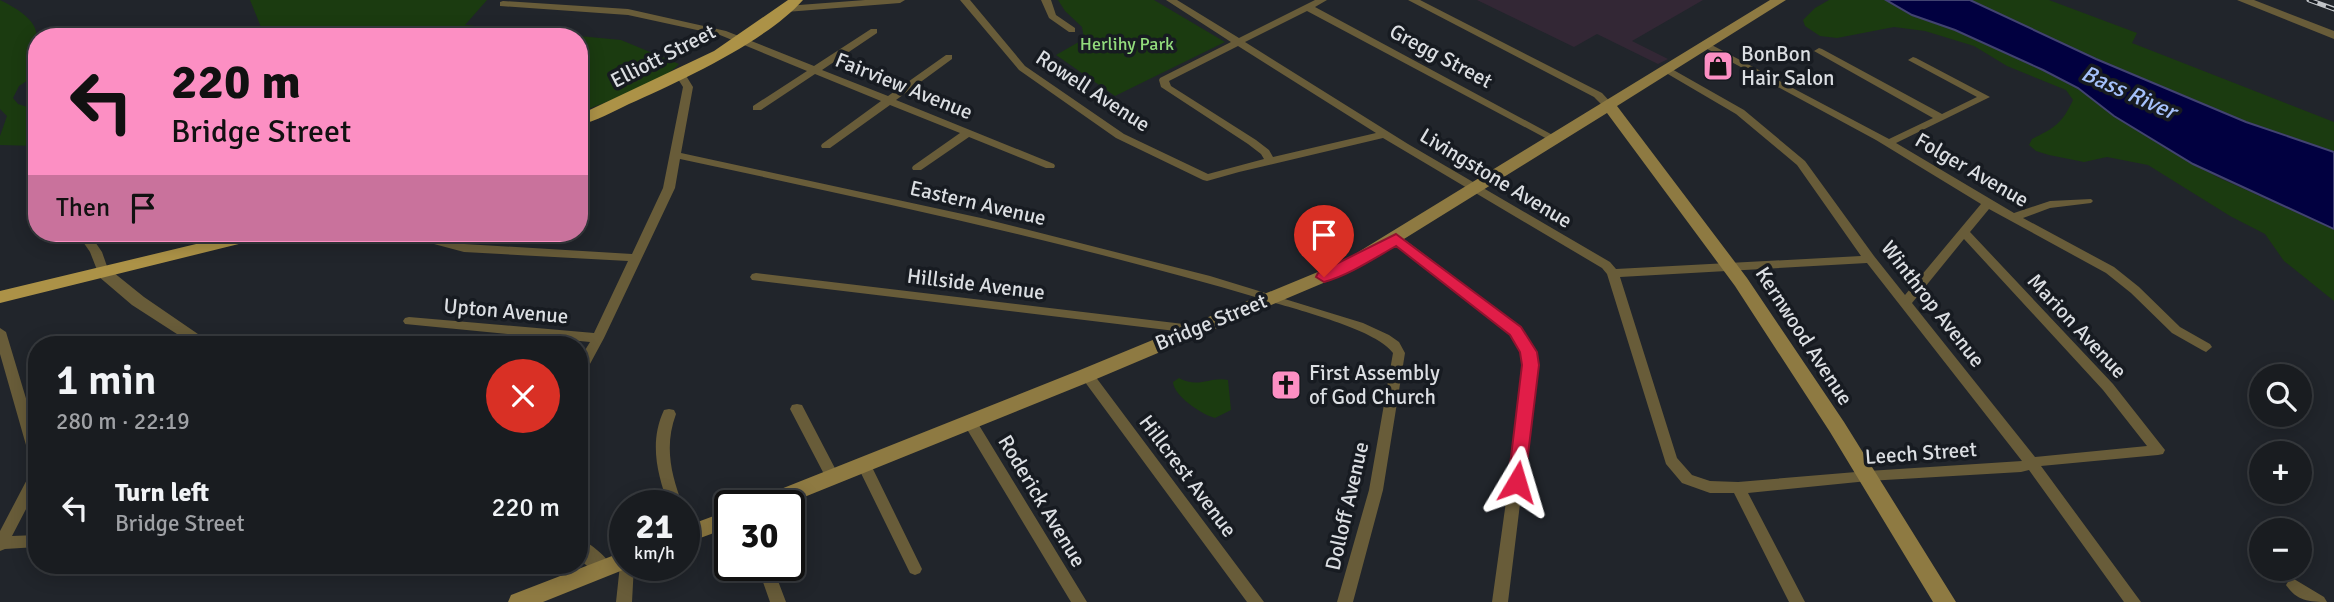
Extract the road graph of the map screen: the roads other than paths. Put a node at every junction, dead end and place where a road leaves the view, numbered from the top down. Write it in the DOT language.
graph roads {
  1 [pos="900,0"];
  2 [pos="965,0"];
  3 [pos="1046,0"];
  4 [pos="1171,0"];
  5 [pos="1322,0"];
  6 [pos="1413,0"];
  7 [pos="1779,0"];
  8 [pos="2243,0"];
  9 [pos="503,4"];
  10 [pos="791,4"];
  11 [pos="1307,7"];
  12 [pos="1072,30"];
  13 [pos="874,31"];
  14 [pos="2334,35"];
  15 [pos="743,40"];
  16 [pos="1238,41"];
  17 [pos="1705,45"];
  18 [pos="1819,51"];
  19 [pos="948,57"];
  20 [pos="1913,60"];
  21 [pos="1667,70"];
  22 [pos="814,71"];
  23 [pos="681,76"];
  24 [pos="888,101"];
  25 [pos="1609,106"];
  26 [pos="757,108"];
  27 [pos="588,117"];
  28 [pos="1940,117"];
  29 [pos="967,133"];
  30 [pos="1385,134"];
  31 [pos="1555,139"];
  32 [pos="1888,143"];
  33 [pos="826,146"];
  34 [pos="674,155"];
  35 [pos="1270,161"];
  36 [pos="1050,166"];
  37 [pos="917,168"];
  38 [pos="1478,188"];
  39 [pos="2087,201"];
  40 [pos="1988,203"];
  41 [pos="2015,217"];
  42 [pos="1964,232"];
  43 [pos="1396,239"];
  44 [pos="89,242"];
  45 [pos="226,242"];
  46 [pos="442,242"];
  47 [pos="636,258"];
  48 [pos="1870,259"];
  49 [pos="1730,267"];
  50 [pos="103,272"];
  51 [pos="1613,273"];
  52 [pos="756,276"];
  53 [pos="0,297"];
  54 [pos="1270,298"];
  55 [pos="1905,303"];
  56 [pos="409,321"];
  57 [pos="1192,329"];
  58 [pos="0,332"];
  59 [pos="192,336"];
  60 [pos="576,336"];
  61 [pos="588,337"];
  62 [pos="598,338"];
  63 [pos="2206,347"];
  64 [pos="588,356"];
  65 [pos="6,371"];
  66 [pos="1087,375"];
  67 [pos="797,409"];
  68 [pos="668,414"];
  69 [pos="969,421"];
  70 [pos="28,433"];
  71 [pos="2158,450"];
  72 [pos="863,463"];
  73 [pos="2032,464"];
  74 [pos="832,476"];
  75 [pos="1868,476"];
  76 [pos="1738,488"];
  77 [pos="670,490"];
  78 [pos="798,490"];
  79 [pos="28,491"];
  80 [pos="28,542"];
  81 [pos="0,544"];
  82 [pos="588,555"];
  83 [pos="609,566"];
  84 [pos="603,568"];
  85 [pos="915,569"];
  86 [pos="626,581"];
  87 [pos="770,581"];
  88 [pos="2294,585"];
  89 [pos="519,602"];
  90 [pos="624,602"];
  91 [pos="778,602"];
  92 [pos="1079,602"];
  93 [pos="1256,602"];
  94 [pos="1345,602"];
  95 [pos="1500,602"];
  96 [pos="1797,602"];
  97 [pos="1945,602"];
  98 [pos="2133,602"];
  99 [pos="2319,602"];
  1 -- 10 [label="street"];
  2 -- 35 [label="street, Rowell Avenue"];
  3 -- 12 [label="street"];
  4 -- 16 [label="street, Livingstone Avenue"];
  5 -- 11 [label="street"];
  6 -- 25 [label="street"];
  7 -- 17 [label="main road, Bridge Street"];
  8 -- 14 [label="street"];
  9 -- 15 [label="street, Fairview Avenue"];
  10 -- 15 [label="main road, Elliott Street"];
  11 -- 16 [label="street"];
  11 -- 31 [label="street, Gregg Street"];
  13 -- 22 [label="street"];
  15 -- 22 [label="street, Fairview Avenue"];
  15 -- 23 [label="main road, Elliott Street"];
  16 -- 30 [label="street, Livingstone Avenue"];
  16 -- 35 [label="street"];
  17 -- 21 [label="main road, Bridge Street"];
  17 -- 32 [label="street, Folger Avenue"];
  18 -- 28 [label="street"];
  19 -- 24 [label="street"];
  20 -- 28 [label="street"];
  21 -- 25 [label="main road, Bridge Street"];
  21 -- 48 [label="street, Winthrop Avenue"];
  22 -- 24 [label="street, Fairview Avenue"];
  22 -- 26 [label="street"];
  23 -- 27 [label="main road, Elliott Street"];
  23 -- 34 [label="street"];
  24 -- 29 [label="street, Fairview Avenue"];
  24 -- 33 [label="street"];
  25 -- 31 [label="main road, Bridge Street"];
  25 -- 49 [label="main road, Kernwood Avenue"];
  28 -- 32 [label="street"];
  29 -- 36 [label="street, Fairview Avenue"];
  29 -- 37 [label="street"];
  30 -- 35 [label="street, Rowell Avenue"];
  30 -- 38 [label="street, Livingstone Avenue"];
  31 -- 38 [label="main road, Bridge Street"];
  32 -- 40 [label="street, Folger Avenue"];
  34 -- 47 [label="street"];
  34 -- 54 [label="street, Eastern Avenue"];
  38 -- 43 [label="main road, Bridge Street"];
  38 -- 51 [label="street, Livingstone Avenue"];
  39 -- 41 [label="street"];
  40 -- 41 [label="street, Folger Avenue"];
  40 -- 42 [label="street"];
  41 -- 63 [label="street, Folger Avenue"];
  42 -- 55 [label="street"];
  42 -- 71 [label="street, Marion Avenue"];
  43 -- 54 [label="main road, Bridge Street"];
  43 -- 95 [label="street"];
  44 -- 50 [label="street"];
  45 -- 50 [label="main road"];
  46 -- 47 [label="street"];
  47 -- 62 [label="street"];
  48 -- 49 [label="street"];
  48 -- 55 [label="street, Winthrop Avenue"];
  49 -- 51 [label="street"];
  49 -- 75 [label="main road, Kernwood Avenue"];
  50 -- 53 [label="main road"];
  50 -- 59 [label="street"];
  51 -- 76 [label="street, Leech Street"];
  52 -- 57 [label="street, Hillside Avenue"];
  54 -- 57 [label="main road, Bridge Street"];
  54 -- 94 [label="street, Dolloff Avenue"];
  55 -- 73 [label="street, Winthrop Avenue"];
  56 -- 60 [label="street, Upton Avenue"];
  57 -- 66 [label="main road, Bridge Street"];
  58 -- 65 [label="street"];
  61 -- 62 [label="street, Upton Avenue"];
  62 -- 64 [label="street"];
  65 -- 70 [label="street"];
  66 -- 69 [label="main road, Bridge Street"];
  66 -- 93 [label="street, Hillcrest Avenue"];
  67 -- 74 [label="street"];
  68 -- 77 [label="street"];
  69 -- 72 [label="main road, Bridge Street"];
  69 -- 92 [label="street, Roderick Avenue"];
  71 -- 73 [label="street, Leech Street"];
  72 -- 74 [label="main road, Bridge Street"];
  72 -- 85 [label="street"];
  73 -- 75 [label="street, Leech Street"];
  73 -- 98 [label="street, Winthrop Avenue"];
  74 -- 78 [label="main road, Bridge Street"];
  75 -- 76 [label="street, Leech Street"];
  75 -- 97 [label="main road, Kernwood Avenue"];
  76 -- 96 [label="street"];
  79 -- 81 [label="street"];
  80 -- 81 [label="street"];
  82 -- 84 [label="street"];
  83 -- 84 [label="main road"];
  84 -- 89 [label="main road"];
  86 -- 90 [label="street"];
  87 -- 91 [label="street"];
  88 -- 99 [label="street"];
}
